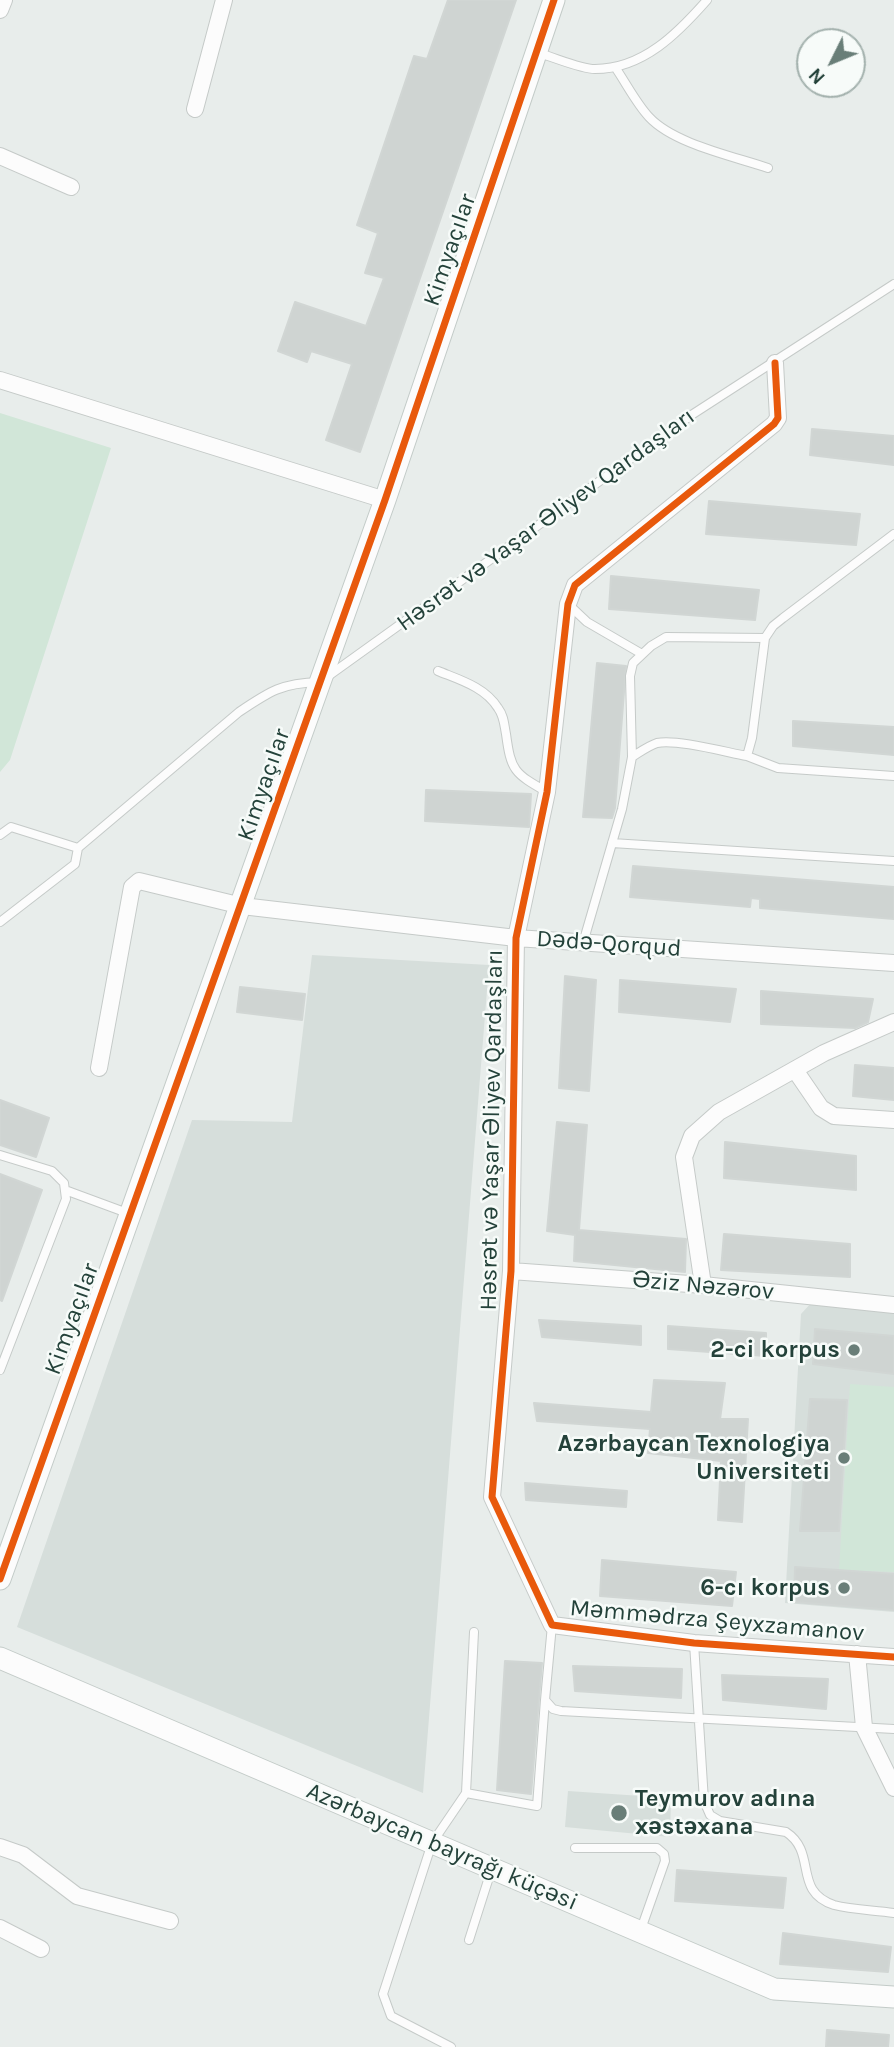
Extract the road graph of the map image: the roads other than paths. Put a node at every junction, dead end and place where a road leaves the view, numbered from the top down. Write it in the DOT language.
graph roads {
  1 [pos="4,0"];
  2 [pos="224,0"];
  3 [pos="555,0"];
  4 [pos="708,0"];
  5 [pos="0,10"];
  6 [pos="537,52"];
  7 [pos="615,67"];
  8 [pos="195,109"];
  9 [pos="0,156"];
  10 [pos="768,168"];
  11 [pos="71,187"];
  12 [pos="894,284"];
  13 [pos="775,363"];
  14 [pos="0,380"];
  15 [pos="385,500"];
  16 [pos="894,534"];
  17 [pos="568,604"];
  18 [pos="765,638"];
  19 [pos="642,654"];
  20 [pos="438,671"];
  21 [pos="320,682"];
  22 [pos="747,756"];
  23 [pos="632,757"];
  24 [pos="894,776"];
  25 [pos="547,792"];
  26 [pos="0,835"];
  27 [pos="612,843"];
  28 [pos="78,848"];
  29 [pos="894,861"];
  30 [pos="242,906"];
  31 [pos="0,922"];
  32 [pos="516,938"];
  33 [pos="583,943"];
  34 [pos="894,962"];
  35 [pos="894,1022"];
  36 [pos="99,1068"];
  37 [pos="795,1070"];
  38 [pos="894,1120"];
  39 [pos="0,1155"];
  40 [pos="65,1190"];
  41 [pos="130,1214"];
  42 [pos="511,1270"];
  43 [pos="703,1285"];
  44 [pos="894,1305"];
  45 [pos="0,1370"];
  46 [pos="492,1497"];
  47 [pos="0,1579"];
  48 [pos="552,1625"];
  49 [pos="474,1632"];
  50 [pos="694,1643"];
  51 [pos="857,1654"];
  52 [pos="894,1657"];
  53 [pos="0,1658"];
  54 [pos="545,1700"];
  55 [pos="698,1717"];
  56 [pos="864,1727"];
  57 [pos="894,1729"];
  58 [pos="894,1788"];
  59 [pos="466,1793"];
  60 [pos="432,1843"];
  61 [pos="0,1847"];
  62 [pos="575,1848"];
  63 [pos="492,1868"];
  64 [pos="894,1913"];
  65 [pos="170,1920"];
  66 [pos="0,1928"];
  67 [pos="640,1932"];
  68 [pos="468,1940"];
  69 [pos="41,1949"];
  70 [pos="894,1997"];
  71 [pos="451,2047"];
  1 -- 5 [label="street"];
  2 -- 8 [label="street"];
  3 -- 6 [label="street, Kimyaçılar"];
  4 -- 7 [label="lane"];
  6 -- 7 [label="lane"];
  6 -- 15 [label="street, Kimyaçılar"];
  7 -- 10 [label="lane"];
  9 -- 11 [label="street"];
  12 -- 13 [label="lane, Həsrət və Yaşar Əliyev Qardaşları"];
  13 -- 17 [label="street, Həsrət və Yaşar Əliyev Qardaşları"];
  13 -- 21 [label="lane, Həsrət və Yaşar Əliyev Qardaşları"];
  14 -- 15 [label="street"];
  15 -- 21 [label="street, Kimyaçılar"];
  16 -- 18 [label="lane"];
  17 -- 19 [label="lane"];
  17 -- 25 [label="street, Həsrət və Yaşar Əliyev Qardaşları"];
  18 -- 19 [label="lane"];
  18 -- 22 [label="lane"];
  19 -- 23 [label="lane"];
  20 -- 25 [label="lane"];
  21 -- 28 [label="lane"];
  21 -- 30 [label="street, Kimyaçılar"];
  22 -- 23 [label="lane"];
  22 -- 24 [label="lane"];
  23 -- 27 [label="lane"];
  25 -- 32 [label="street, Həsrət və Yaşar Əliyev Qardaşları"];
  26 -- 28 [label="lane"];
  27 -- 29 [label="lane"];
  27 -- 33 [label="lane"];
  28 -- 31 [label="lane"];
  30 -- 32 [label="street, Dədə-Qorqud"];
  30 -- 36 [label="street, Dədə-Qorqud"];
  30 -- 41 [label="street, Kimyaçılar"];
  32 -- 33 [label="street, Dədə-Qorqud"];
  32 -- 42 [label="street, Həsrət və Yaşar Əliyev Qardaşları"];
  33 -- 34 [label="street, Dədə-Qorqud"];
  35 -- 37 [label="street"];
  37 -- 38 [label="street"];
  37 -- 43 [label="street"];
  39 -- 40 [label="lane"];
  40 -- 41 [label="lane"];
  40 -- 45 [label="lane"];
  41 -- 47 [label="street, Kimyaçılar"];
  42 -- 43 [label="street, Əziz Nəzərov"];
  42 -- 46 [label="street, Həsrət və Yaşar Əliyev Qardaşları"];
  43 -- 44 [label="street, Əziz Nəzərov"];
  46 -- 48 [label="street, Məmmədrza Şeyxzamanov"];
  48 -- 50 [label="street, Məmmədrza Şeyxzamanov"];
  48 -- 54 [label="lane"];
  49 -- 59 [label="lane"];
  50 -- 51 [label="street, Məmmədrza Şeyxzamanov"];
  50 -- 55 [label="lane"];
  51 -- 52 [label="street, Məmmədrza Şeyxzamanov"];
  51 -- 56 [label="street"];
  53 -- 60 [label="street, Azərbaycan bayrağı küçəsi"];
  54 -- 55 [label="lane"];
  54 -- 59 [label="lane"];
  55 -- 56 [label="lane"];
  55 -- 64 [label="lane"];
  56 -- 57 [label="lane"];
  56 -- 58 [label="street"];
  59 -- 60 [label="lane"];
  60 -- 63 [label="street, Azərbaycan bayrağı küçəsi"];
  60 -- 71 [label="lane"];
  61 -- 65 [label="street"];
  62 -- 67 [label="lane"];
  63 -- 67 [label="street, Azərbaycan bayrağı küçəsi"];
  63 -- 68 [label="lane"];
  66 -- 69 [label="street"];
  67 -- 70 [label="street, Azərbaycan bayrağı küçəsi"];
}
